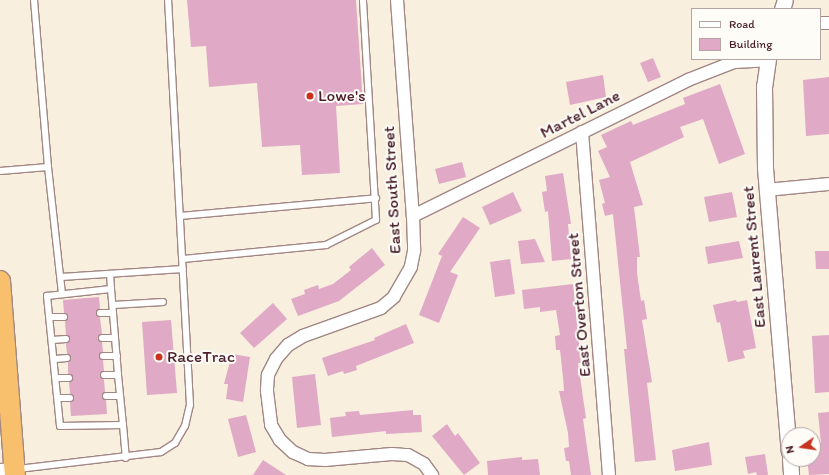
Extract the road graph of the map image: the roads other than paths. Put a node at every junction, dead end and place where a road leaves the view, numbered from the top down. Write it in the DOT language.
graph roads {
  1 [pos="34,0"];
  2 [pos="168,0"];
  3 [pos="363,0"];
  4 [pos="397,0"];
  5 [pos="768,60"];
  6 [pos="582,132"];
  7 [pos="48,167"];
  8 [pos="0,172"];
  9 [pos="829,184"];
  10 [pos="767,190"];
  11 [pos="376,198"];
  12 [pos="180,216"];
  13 [pos="413,216"];
  14 [pos="183,259"];
  15 [pos="183,269"];
  16 [pos="110,274"];
  17 [pos="61,277"];
  18 [pos="0,281"];
  19 [pos="111,289"];
  20 [pos="62,294"];
  21 [pos="163,302"];
  22 [pos="113,305"];
  23 [pos="100,313"];
  24 [pos="113,313"];
  25 [pos="50,317"];
  26 [pos="64,317"];
  27 [pos="102,338"];
  28 [pos="115,338"];
  29 [pos="66,339"];
  30 [pos="52,340"];
  31 [pos="103,356"];
  32 [pos="117,356"];
  33 [pos="67,358"];
  34 [pos="55,360"];
  35 [pos="118,374"];
  36 [pos="104,375"];
  37 [pos="57,378"];
  38 [pos="69,378"];
  39 [pos="106,396"];
  40 [pos="120,396"];
  41 [pos="58,398"];
  42 [pos="70,398"];
  43 [pos="123,425"];
  44 [pos="787,427"];
  45 [pos="126,458"];
  46 [pos="10,472"];
  47 [pos="432,475"];
  48 [pos="609,475"];
  1 -- 7 [label="lane"];
  2 -- 12 [label="lane"];
  3 -- 11 [label="lane"];
  4 -- 13 [label="street, East South Street"];
  5 -- 6 [label="street, Martel Lane"];
  5 -- 10 [label="street, East Laurent Street"];
  6 -- 13 [label="street, Martel Lane"];
  6 -- 48 [label="street, East Overton Street"];
  7 -- 8 [label="lane"];
  7 -- 17 [label="lane"];
  9 -- 10 [label="street"];
  10 -- 44 [label="street, East Laurent Street"];
  11 -- 12 [label="lane"];
  11 -- 14 [label="lane"];
  12 -- 14 [label="lane"];
  13 -- 47 [label="street, East South Street"];
  14 -- 15 [label="lane"];
  15 -- 16 [label="lane"];
  15 -- 45 [label="lane"];
  16 -- 17 [label="lane"];
  16 -- 19 [label="lane"];
  17 -- 20 [label="lane"];
  18 -- 46 [label="highway"];
  19 -- 20 [label="lane"];
  19 -- 22 [label="lane"];
  20 -- 25 [label="lane"];
  21 -- 22 [label="lane"];
  22 -- 24 [label="lane"];
  23 -- 24 [label="lane"];
  24 -- 28 [label="lane"];
  25 -- 26 [label="lane"];
  25 -- 30 [label="lane"];
  27 -- 28 [label="lane"];
  28 -- 32 [label="lane"];
  29 -- 30 [label="lane"];
  30 -- 34 [label="lane"];
  31 -- 32 [label="lane"];
  32 -- 35 [label="lane"];
  33 -- 34 [label="lane"];
  34 -- 37 [label="lane"];
  35 -- 36 [label="lane"];
  35 -- 40 [label="lane"];
  37 -- 38 [label="lane"];
  37 -- 41 [label="lane"];
  39 -- 40 [label="lane"];
  40 -- 43 [label="lane"];
  41 -- 42 [label="lane"];
  41 -- 43 [label="lane"];
  43 -- 45 [label="lane"];
  45 -- 46 [label="lane"];
}
